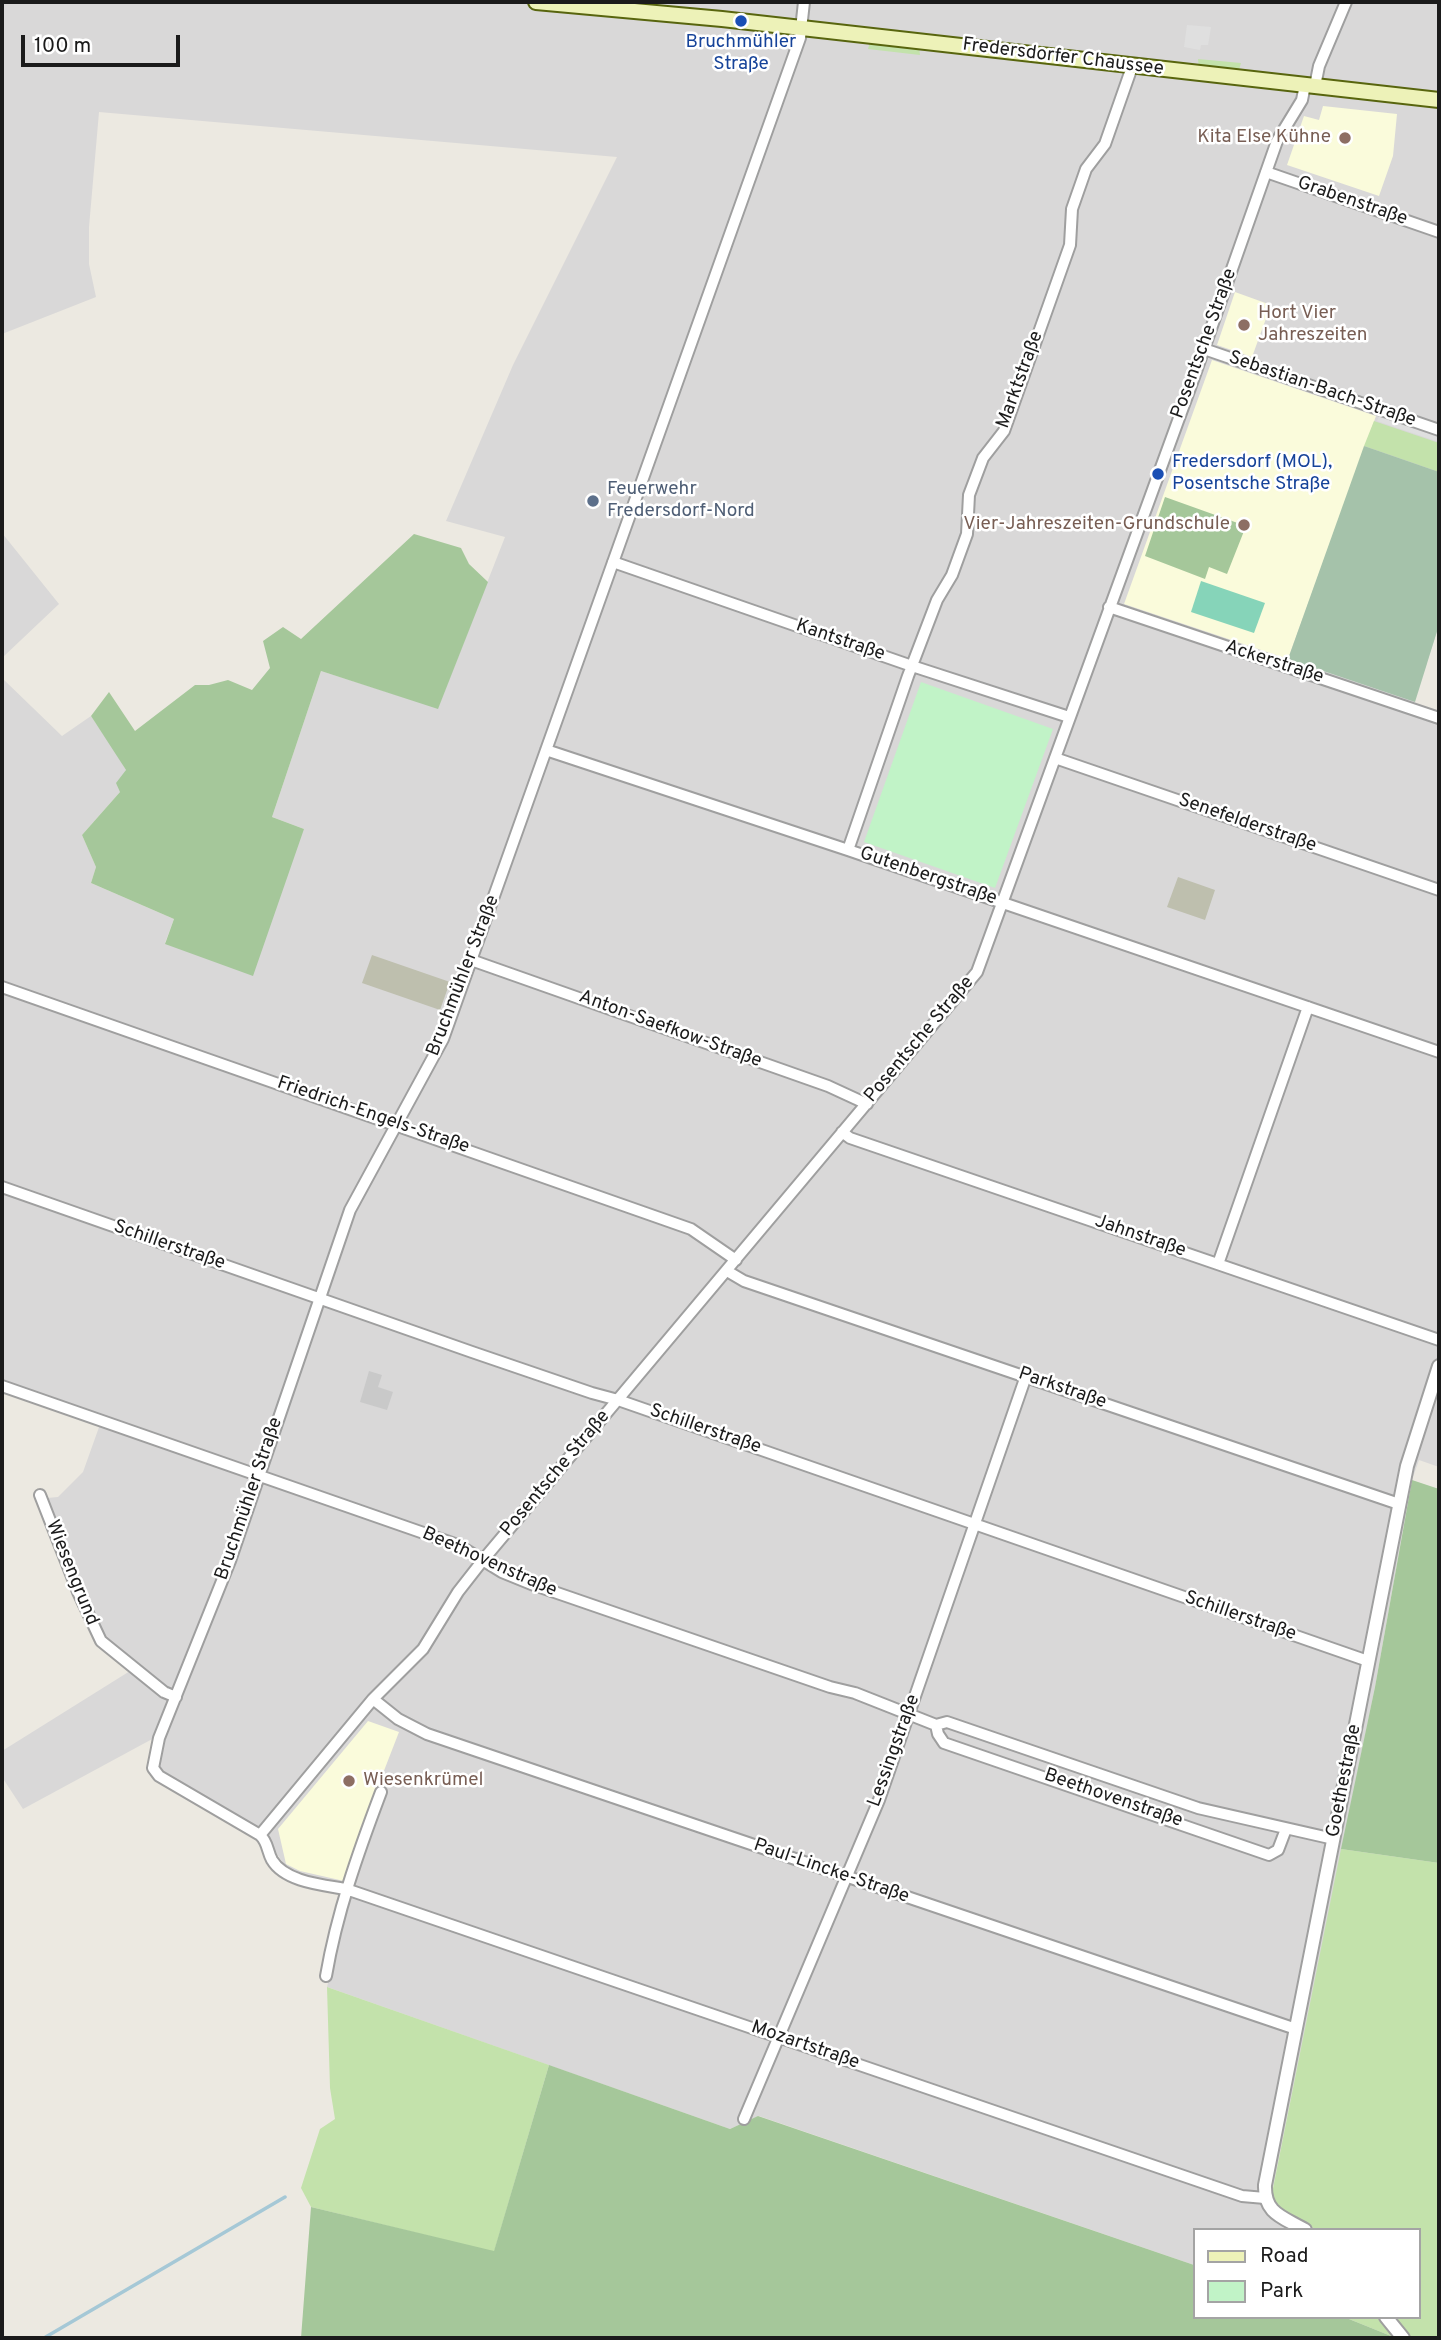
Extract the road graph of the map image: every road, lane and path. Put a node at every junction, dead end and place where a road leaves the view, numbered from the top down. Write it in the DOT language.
graph roads {
  1 [pos="536,2"];
  2 [pos="804,2"];
  3 [pos="1346,2"];
  4 [pos="612,5"];
  5 [pos="801,28"];
  6 [pos="1132,67"];
  7 [pos="1310,85"];
  8 [pos="1439,100"];
  9 [pos="1266,173"];
  10 [pos="1439,232"];
  11 [pos="1204,349"];
  12 [pos="1439,430"];
  13 [pos="612,562"];
  14 [pos="1110,607"];
  15 [pos="912,666"];
  16 [pos="1069,718"];
  17 [pos="1439,718"];
  18 [pos="547,750"];
  19 [pos="1055,758"];
  20 [pos="848,850"];
  21 [pos="1439,890"];
  22 [pos="1003,903"];
  23 [pos="471,960"];
  24 [pos="2,987"];
  25 [pos="1308,1007"];
  26 [pos="1439,1052"];
  27 [pos="867,1104"];
  28 [pos="396,1125"];
  29 [pos="842,1132"];
  30 [pos="2,1187"];
  31 [pos="736,1260"];
  32 [pos="1218,1264"];
  33 [pos="727,1271"];
  34 [pos="319,1299"];
  35 [pos="1439,1340"];
  36 [pos="1438,1372"];
  37 [pos="1026,1376"];
  38 [pos="2,1386"];
  39 [pos="618,1400"];
  40 [pos="257,1475"];
  41 [pos="40,1495"];
  42 [pos="1399,1504"];
  43 [pos="975,1526"];
  44 [pos="483,1560"];
  45 [pos="1368,1661"];
  46 [pos="176,1697"];
  47 [pos="373,1699"];
  48 [pos="909,1714"];
  49 [pos="936,1725"];
  50 [pos="382,1792"];
  51 [pos="1286,1829"];
  52 [pos="260,1835"];
  53 [pos="1334,1839"];
  54 [pos="846,1877"];
  55 [pos="346,1889"];
  56 [pos="326,1976"];
  57 [pos="1296,2029"];
  58 [pos="778,2036"];
  59 [pos="744,2119"];
  60 [pos="1265,2198"];
  61 [pos="1302,2228"];
  62 [pos="1388,2319"];
  63 [pos="1403,2338"];
  1 -- 4 [label="main road, Fredersdorfer Chaussee"];
  2 -- 5 [label="street, Bruchmühler Straße"];
  3 -- 7 [label="street, Posentsche Straße"];
  4 -- 5 [label="main road, Fredersdorfer Chaussee"];
  5 -- 6 [label="main road, Fredersdorfer Chaussee"];
  5 -- 13 [label="street, Bruchmühler Straße"];
  6 -- 7 [label="main road, Fredersdorfer Chaussee"];
  6 -- 15 [label="street, Marktstraße"];
  7 -- 8 [label="main road, Fredersdorfer Chaussee"];
  7 -- 9 [label="street, Posentsche Straße"];
  9 -- 10 [label="street, Grabenstraße"];
  9 -- 11 [label="street, Posentsche Straße"];
  11 -- 12 [label="street, Sebastian-Bach-Straße"];
  11 -- 14 [label="street, Posentsche Straße"];
  13 -- 15 [label="street, Kantstraße"];
  13 -- 18 [label="street, Bruchmühler Straße"];
  14 -- 16 [label="street, Posentsche Straße"];
  14 -- 17 [label="street, Ackerstraße"];
  15 -- 16 [label="street, Kantstraße"];
  15 -- 20 [label="street, Marktstraße"];
  16 -- 19 [label="street, Posentsche Straße"];
  18 -- 20 [label="street, Gutenbergstraße"];
  18 -- 23 [label="street, Bruchmühler Straße"];
  19 -- 21 [label="street, Senefelderstraße"];
  19 -- 22 [label="street, Posentsche Straße"];
  20 -- 22 [label="street, Gutenbergstraße"];
  22 -- 25 [label="street, Gutenbergstraße"];
  22 -- 27 [label="street, Posentsche Straße"];
  23 -- 27 [label="street, Anton-Saefkow-Straße"];
  23 -- 28 [label="street, Bruchmühler Straße"];
  24 -- 28 [label="street, Friedrich-Engels-Straße"];
  25 -- 26 [label="street, Gutenbergstraße"];
  25 -- 32 [label="street"];
  27 -- 29 [label="street, Posentsche Straße"];
  28 -- 31 [label="street, Friedrich-Engels-Straße"];
  28 -- 34 [label="street, Bruchmühler Straße"];
  29 -- 31 [label="street, Posentsche Straße"];
  29 -- 32 [label="street, Jahnstraße"];
  30 -- 34 [label="street, Schillerstraße"];
  31 -- 33 [label="street, Posentsche Straße"];
  32 -- 35 [label="street, Jahnstraße"];
  33 -- 37 [label="street, Parkstraße"];
  33 -- 39 [label="street, Posentsche Straße"];
  34 -- 39 [label="street, Schillerstraße"];
  34 -- 40 [label="street, Bruchmühler Straße"];
  36 -- 42 [label="street, Goethestraße"];
  37 -- 42 [label="street, Parkstraße"];
  37 -- 43 [label="street, Lessingstraße"];
  38 -- 40 [label="street, Beethovenstraße"];
  39 -- 43 [label="street, Schillerstraße"];
  39 -- 44 [label="street, Posentsche Straße"];
  40 -- 44 [label="street, Beethovenstraße"];
  40 -- 46 [label="street, Bruchmühler Straße"];
  41 -- 46 [label="street, Wiesengrund"];
  42 -- 45 [label="street, Goethestraße"];
  43 -- 45 [label="street, Schillerstraße"];
  43 -- 48 [label="street, Lessingstraße"];
  44 -- 47 [label="street, Posentsche Straße"];
  44 -- 48 [label="street, Beethovenstraße"];
  45 -- 53 [label="street, Goethestraße"];
  46 -- 52 [label="street, Bruchmühler Straße"];
  47 -- 52 [label="street, Posentsche Straße"];
  47 -- 54 [label="street, Paul-Lincke-Straße"];
  48 -- 49 [label="street, Beethovenstraße"];
  48 -- 54 [label="street, Lessingstraße"];
  49 -- 51 [label="street, Beethovenstraße"];
  49 -- 51 [label="street, Beethovenstraße"];
  50 -- 55 [label="street"];
  51 -- 53 [label="street, Beethovenstraße"];
  52 -- 55 [label="street"];
  53 -- 57 [label="street, Goethestraße"];
  54 -- 57 [label="street, Paul-Lincke-Straße"];
  54 -- 58 [label="street, Lessingstraße"];
  55 -- 56 [label="street"];
  55 -- 58 [label="street, Mozartstraße"];
  57 -- 60 [label="street, Goethestraße"];
  58 -- 59 [label="street, Lessingstraße"];
  58 -- 60 [label="street, Mozartstraße"];
  60 -- 61 [label="street"];
  62 -- 63 [label="street"];
}
